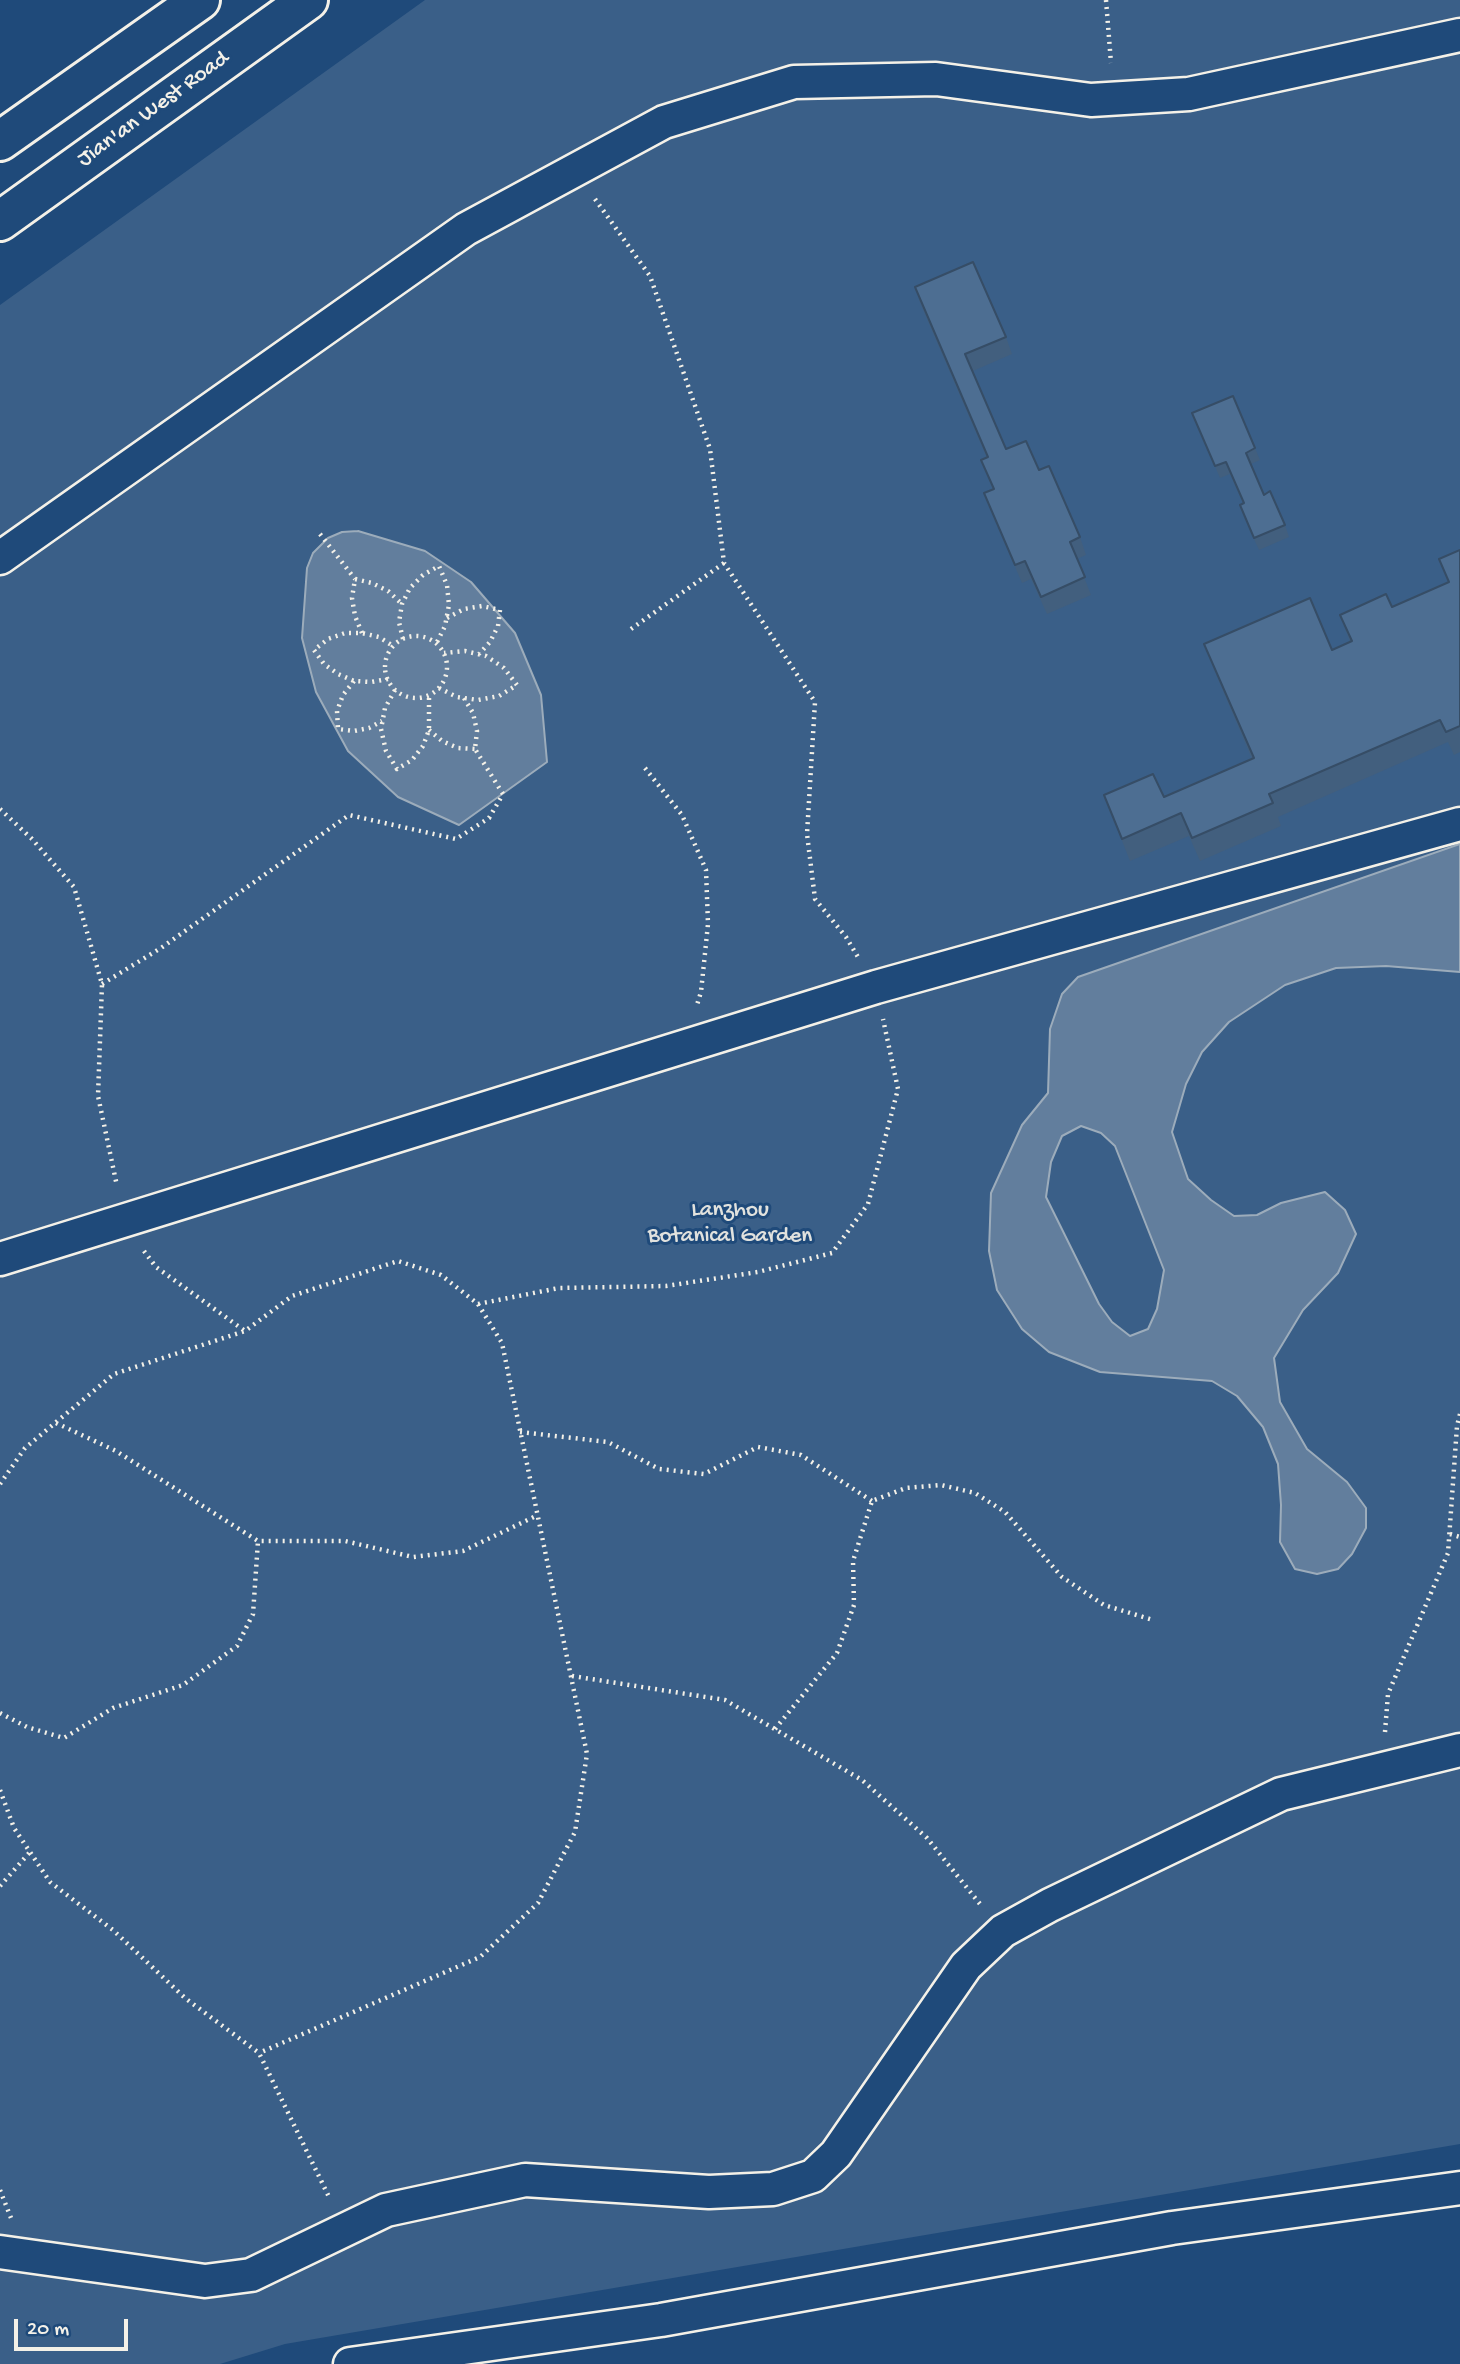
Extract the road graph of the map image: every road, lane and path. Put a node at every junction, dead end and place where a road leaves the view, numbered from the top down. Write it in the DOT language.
graph roads {
  1 [pos="200,0"];
  2 [pos="308,0"];
  3 [pos="1106,0"];
  4 [pos="1460,35"];
  5 [pos="1113,99"];
  6 [pos="0,141"];
  7 [pos="575,170"];
  8 [pos="0,221"];
  9 [pos="320,534"];
  10 [pos="0,558"];
  11 [pos="724,563"];
  12 [pos="355,579"];
  13 [pos="402,604"];
  14 [pos="447,618"];
  15 [pos="631,629"];
  16 [pos="362,633"];
  17 [pos="403,639"];
  18 [pos="436,644"];
  19 [pos="393,646"];
  20 [pos="444,653"];
  21 [pos="478,654"];
  22 [pos="388,680"];
  23 [pos="354,681"];
  24 [pos="439,688"];
  25 [pos="395,690"];
  26 [pos="429,695"];
  27 [pos="464,698"];
  28 [pos="383,721"];
  29 [pos="429,730"];
  30 [pos="475,749"];
  31 [pos="646,768"];
  32 [pos="0,809"];
  33 [pos="1460,824"];
  34 [pos="102,984"];
  35 [pos="876,987"];
  36 [pos="683,1047"];
  37 [pos="124,1220"];
  38 [pos="0,1259"];
  39 [pos="478,1304"];
  40 [pos="244,1331"];
  41 [pos="1460,1413"];
  42 [pos="56,1423"];
  43 [pos="520,1432"];
  44 [pos="0,1484"];
  45 [pos="872,1501"];
  46 [pos="538,1515"];
  47 [pos="1450,1534"];
  48 [pos="1460,1537"];
  49 [pos="258,1541"];
  50 [pos="1153,1620"];
  51 [pos="572,1676"];
  52 [pos="0,1713"];
  53 [pos="775,1729"];
  54 [pos="1460,1750"];
  55 [pos="1382,1770"];
  56 [pos="0,1790"];
  57 [pos="30,1852"];
  58 [pos="0,1886"];
  59 [pos="1003,1931"];
  60 [pos="259,2053"];
  61 [pos="1460,2188"];
  62 [pos="344,2230"];
  63 [pos="0,2252"];
  64 [pos="350,2364"];
  1 -- 6 [label="main road"];
  2 -- 8 [label="main road, Jian'an West Road"];
  3 -- 5 [label="path"];
  4 -- 5 [label="street"];
  5 -- 7 [label="street"];
  7 -- 10 [label="street"];
  7 -- 11 [label="path"];
  9 -- 12 [label="path"];
  11 -- 15 [label="path"];
  11 -- 35 [label="path"];
  12 -- 13 [label="path"];
  12 -- 16 [label="path"];
  13 -- 14 [label="path"];
  13 -- 17 [label="path"];
  14 -- 18 [label="path"];
  14 -- 21 [label="path"];
  16 -- 19 [label="path"];
  16 -- 23 [label="path"];
  17 -- 18 [label="path"];
  17 -- 19 [label="path"];
  18 -- 20 [label="path"];
  19 -- 22 [label="path"];
  20 -- 21 [label="path"];
  20 -- 24 [label="path"];
  21 -- 27 [label="path"];
  22 -- 23 [label="path"];
  22 -- 25 [label="path"];
  23 -- 28 [label="path"];
  24 -- 26 [label="path"];
  24 -- 27 [label="path"];
  25 -- 26 [label="path"];
  25 -- 28 [label="path"];
  26 -- 29 [label="path"];
  27 -- 30 [label="path"];
  28 -- 29 [label="path"];
  29 -- 30 [label="path"];
  30 -- 34 [label="path"];
  31 -- 36 [label="path"];
  32 -- 34 [label="path"];
  33 -- 35 [label="street"];
  34 -- 37 [label="path"];
  35 -- 36 [label="street"];
  35 -- 39 [label="path"];
  36 -- 37 [label="street"];
  37 -- 38 [label="street"];
  37 -- 40 [label="path"];
  39 -- 40 [label="path"];
  39 -- 43 [label="path"];
  40 -- 42 [label="path"];
  41 -- 47 [label="path"];
  42 -- 44 [label="path"];
  42 -- 49 [label="path"];
  43 -- 45 [label="path"];
  43 -- 46 [label="path"];
  45 -- 50 [label="path"];
  45 -- 53 [label="path"];
  46 -- 49 [label="path"];
  46 -- 51 [label="path"];
  47 -- 48 [label="path"];
  47 -- 55 [label="path"];
  49 -- 52 [label="path"];
  51 -- 53 [label="path"];
  51 -- 60 [label="path"];
  53 -- 59 [label="path"];
  54 -- 55 [label="street"];
  55 -- 59 [label="street"];
  56 -- 57 [label="path"];
  57 -- 58 [label="path"];
  57 -- 60 [label="path"];
  59 -- 62 [label="street"];
  60 -- 62 [label="path"];
  61 -- 64 [label="street"];
  62 -- 63 [label="street"];
}
